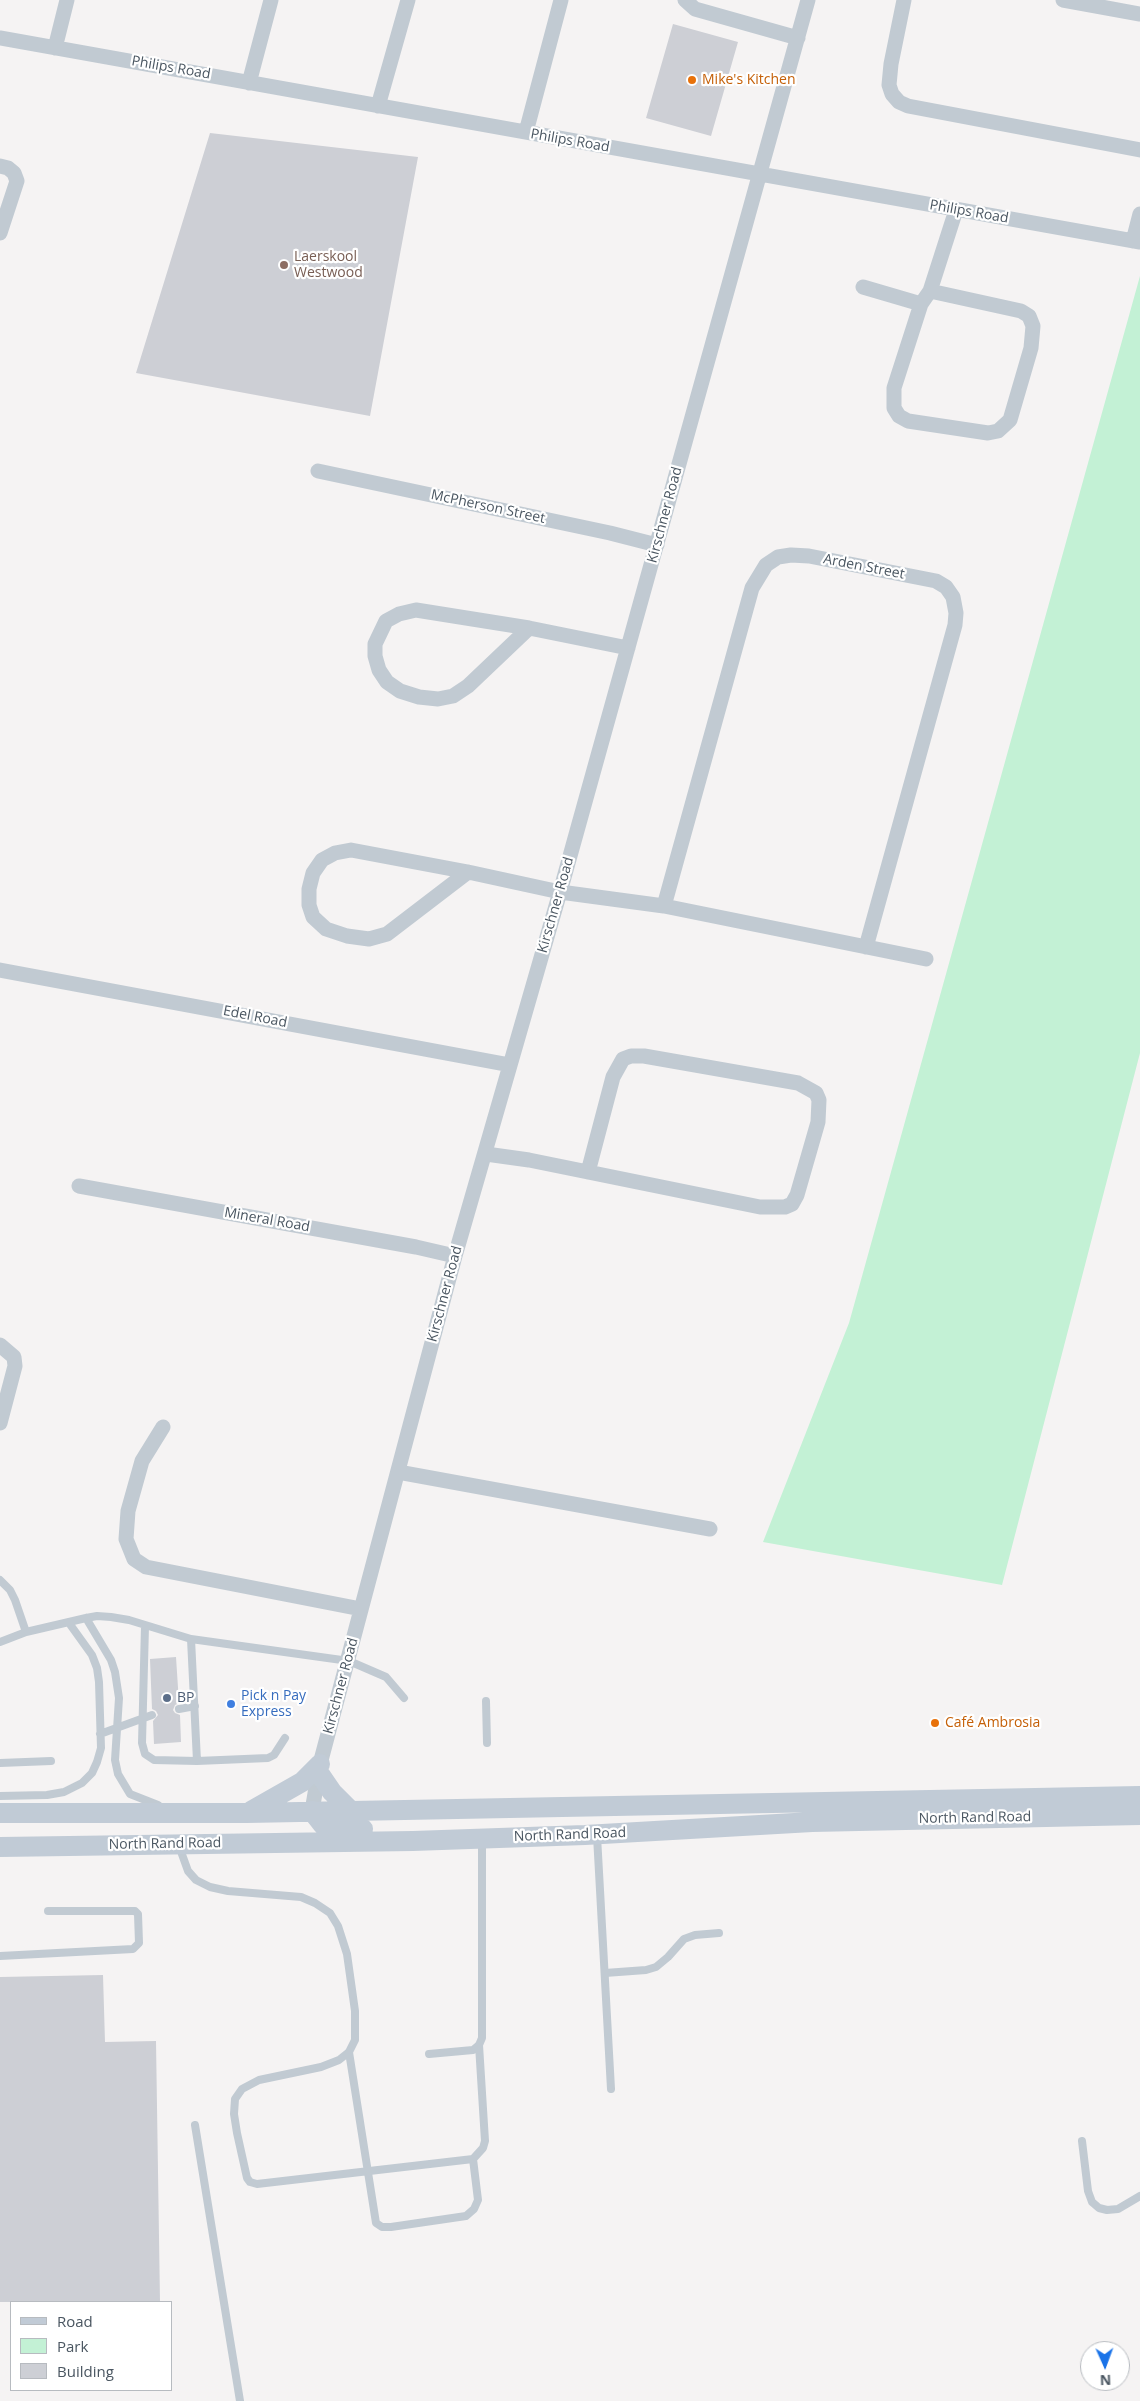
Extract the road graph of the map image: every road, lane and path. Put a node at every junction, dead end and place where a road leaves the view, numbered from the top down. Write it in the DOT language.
graph roads {
  1 [pos="67,0"];
  2 [pos="271,0"];
  3 [pos="408,0"];
  4 [pos="561,0"];
  5 [pos="684,0"];
  6 [pos="808,0"];
  7 [pos="904,0"];
  8 [pos="1063,0"];
  9 [pos="1140,14"];
  10 [pos="0,38"];
  11 [pos="798,38"];
  12 [pos="55,48"];
  13 [pos="249,83"];
  14 [pos="378,106"];
  15 [pos="526,132"];
  16 [pos="1140,150"];
  17 [pos="0,166"];
  18 [pos="759,174"];
  19 [pos="956,210"];
  20 [pos="1140,214"];
  21 [pos="0,233"];
  22 [pos="1137,241"];
  23 [pos="863,287"];
  24 [pos="930,291"];
  25 [pos="921,304"];
  26 [pos="318,471"];
  27 [pos="657,545"];
  28 [pos="529,628"];
  29 [pos="628,648"];
  30 [pos="468,872"];
  31 [pos="560,892"];
  32 [pos="664,906"];
  33 [pos="866,946"];
  34 [pos="926,959"];
  35 [pos="0,970"];
  36 [pos="510,1065"];
  37 [pos="486,1154"];
  38 [pos="588,1172"];
  39 [pos="79,1186"];
  40 [pos="455,1256"];
  41 [pos="0,1345"];
  42 [pos="0,1423"];
  43 [pos="163,1427"];
  44 [pos="398,1472"];
  45 [pos="710,1529"];
  46 [pos="0,1580"];
  47 [pos="361,1609"];
  48 [pos="86,1618"];
  49 [pos="69,1623"];
  50 [pos="145,1626"];
  51 [pos="26,1632"];
  52 [pos="191,1639"];
  53 [pos="0,1642"];
  54 [pos="349,1661"];
  55 [pos="404,1698"];
  56 [pos="486,1701"];
  57 [pos="195,1706"];
  58 [pos="180,1709"];
  59 [pos="152,1715"];
  60 [pos="143,1718"];
  61 [pos="118,1727"];
  62 [pos="100,1734"];
  63 [pos="285,1738"];
  64 [pos="487,1743"];
  65 [pos="51,1761"];
  66 [pos="198,1761"];
  67 [pos="0,1763"];
  68 [pos="320,1769"];
  69 [pos="0,1796"];
  70 [pos="1140,1796"];
  71 [pos="312,1811"];
  72 [pos="351,1811"];
  73 [pos="0,1813"];
  74 [pos="182,1813"];
  75 [pos="247,1813"];
  76 [pos="1140,1815"];
  77 [pos="591,1834"];
  78 [pos="482,1838"];
  79 [pos="179,1844"];
  80 [pos="58,1846"];
  81 [pos="0,1847"];
  82 [pos="0,1853"];
  83 [pos="48,1911"];
  84 [pos="719,1933"];
  85 [pos="0,1956"];
  86 [pos="605,1973"];
  87 [pos="480,2045"];
  88 [pos="349,2052"];
  89 [pos="429,2054"];
  90 [pos="612,2089"];
  91 [pos="195,2125"];
  92 [pos="1082,2141"];
  93 [pos="473,2159"];
  94 [pos="368,2171"];
  95 [pos="1140,2196"];
  96 [pos="240,2401"];
  1 -- 12 [label="street"];
  2 -- 13 [label="street"];
  3 -- 14 [label="street"];
  4 -- 15 [label="street"];
  5 -- 11 [label="street"];
  6 -- 11 [label="street, Kirschner Road"];
  7 -- 16 [label="street"];
  8 -- 9 [label="street"];
  10 -- 12 [label="street, Philips Road"];
  11 -- 18 [label="street, Kirschner Road"];
  12 -- 13 [label="street, Philips Road"];
  13 -- 14 [label="street, Philips Road"];
  14 -- 15 [label="street, Philips Road"];
  15 -- 18 [label="street, Philips Road"];
  17 -- 21 [label="street"];
  18 -- 19 [label="street, Philips Road"];
  18 -- 27 [label="street, Kirschner Road"];
  19 -- 22 [label="street, Philips Road"];
  19 -- 24 [label="street"];
  20 -- 22 [label="street"];
  23 -- 25 [label="street"];
  24 -- 25 [label="street"];
  24 -- 25 [label="street"];
  26 -- 27 [label="street, McPherson Street"];
  27 -- 29 [label="street, Kirschner Road"];
  28 -- 28 [label="street"];
  28 -- 29 [label="street"];
  29 -- 31 [label="street, Kirschner Road"];
  30 -- 30 [label="street"];
  30 -- 31 [label="street"];
  31 -- 32 [label="street"];
  31 -- 36 [label="street, Kirschner Road"];
  32 -- 33 [label="street"];
  32 -- 33 [label="street, Arden Street"];
  33 -- 34 [label="street"];
  35 -- 36 [label="street, Edel Road"];
  36 -- 37 [label="street, Kirschner Road"];
  37 -- 38 [label="street"];
  37 -- 40 [label="street, Kirschner Road"];
  38 -- 38 [label="street"];
  39 -- 40 [label="street, Mineral Road"];
  40 -- 44 [label="street, Kirschner Road"];
  41 -- 42 [label="street"];
  43 -- 47 [label="street"];
  44 -- 45 [label="street"];
  44 -- 47 [label="street, Kirschner Road"];
  46 -- 51 [label="lane"];
  47 -- 54 [label="street, Kirschner Road"];
  48 -- 49 [label="lane"];
  48 -- 50 [label="lane"];
  48 -- 61 [label="lane"];
  49 -- 51 [label="lane"];
  49 -- 62 [label="lane"];
  50 -- 52 [label="lane"];
  50 -- 60 [label="lane"];
  51 -- 53 [label="lane"];
  52 -- 54 [label="lane"];
  52 -- 57 [label="lane"];
  54 -- 55 [label="lane"];
  54 -- 68 [label="street, Kirschner Road"];
  56 -- 64 [label="lane"];
  57 -- 58 [label="lane"];
  57 -- 66 [label="lane"];
  59 -- 60 [label="lane"];
  60 -- 61 [label="lane"];
  60 -- 66 [label="lane"];
  61 -- 62 [label="lane"];
  61 -- 74 [label="lane"];
  62 -- 69 [label="lane"];
  63 -- 66 [label="lane"];
  65 -- 67 [label="lane"];
  68 -- 71 [label="street, Kirschner Road"];
  68 -- 72 [label="main road"];
  68 -- 75 [label="main road"];
  70 -- 72 [label="main road, North Rand Road"];
  71 -- 72 [label="main road, North Rand Road"];
  71 -- 75 [label="main road, North Rand Road"];
  71 -- 77 [label="main road"];
  73 -- 74 [label="main road, North Rand Road"];
  74 -- 75 [label="main road, North Rand Road"];
  76 -- 77 [label="main road, North Rand Road"];
  77 -- 78 [label="main road, North Rand Road"];
  77 -- 86 [label="lane"];
  78 -- 79 [label="main road, North Rand Road"];
  78 -- 87 [label="lane"];
  79 -- 80 [label="main road, North Rand Road"];
  79 -- 88 [label="lane"];
  80 -- 81 [label="main road, North Rand Road"];
  80 -- 82 [label="main road"];
  83 -- 85 [label="lane"];
  84 -- 86 [label="lane"];
  86 -- 90 [label="lane"];
  87 -- 89 [label="lane"];
  87 -- 93 [label="lane"];
  88 -- 94 [label="lane"];
  88 -- 94 [label="lane"];
  91 -- 96 [label="lane"];
  92 -- 95 [label="lane"];
  93 -- 94 [label="lane"];
  93 -- 94 [label="lane"];
}
